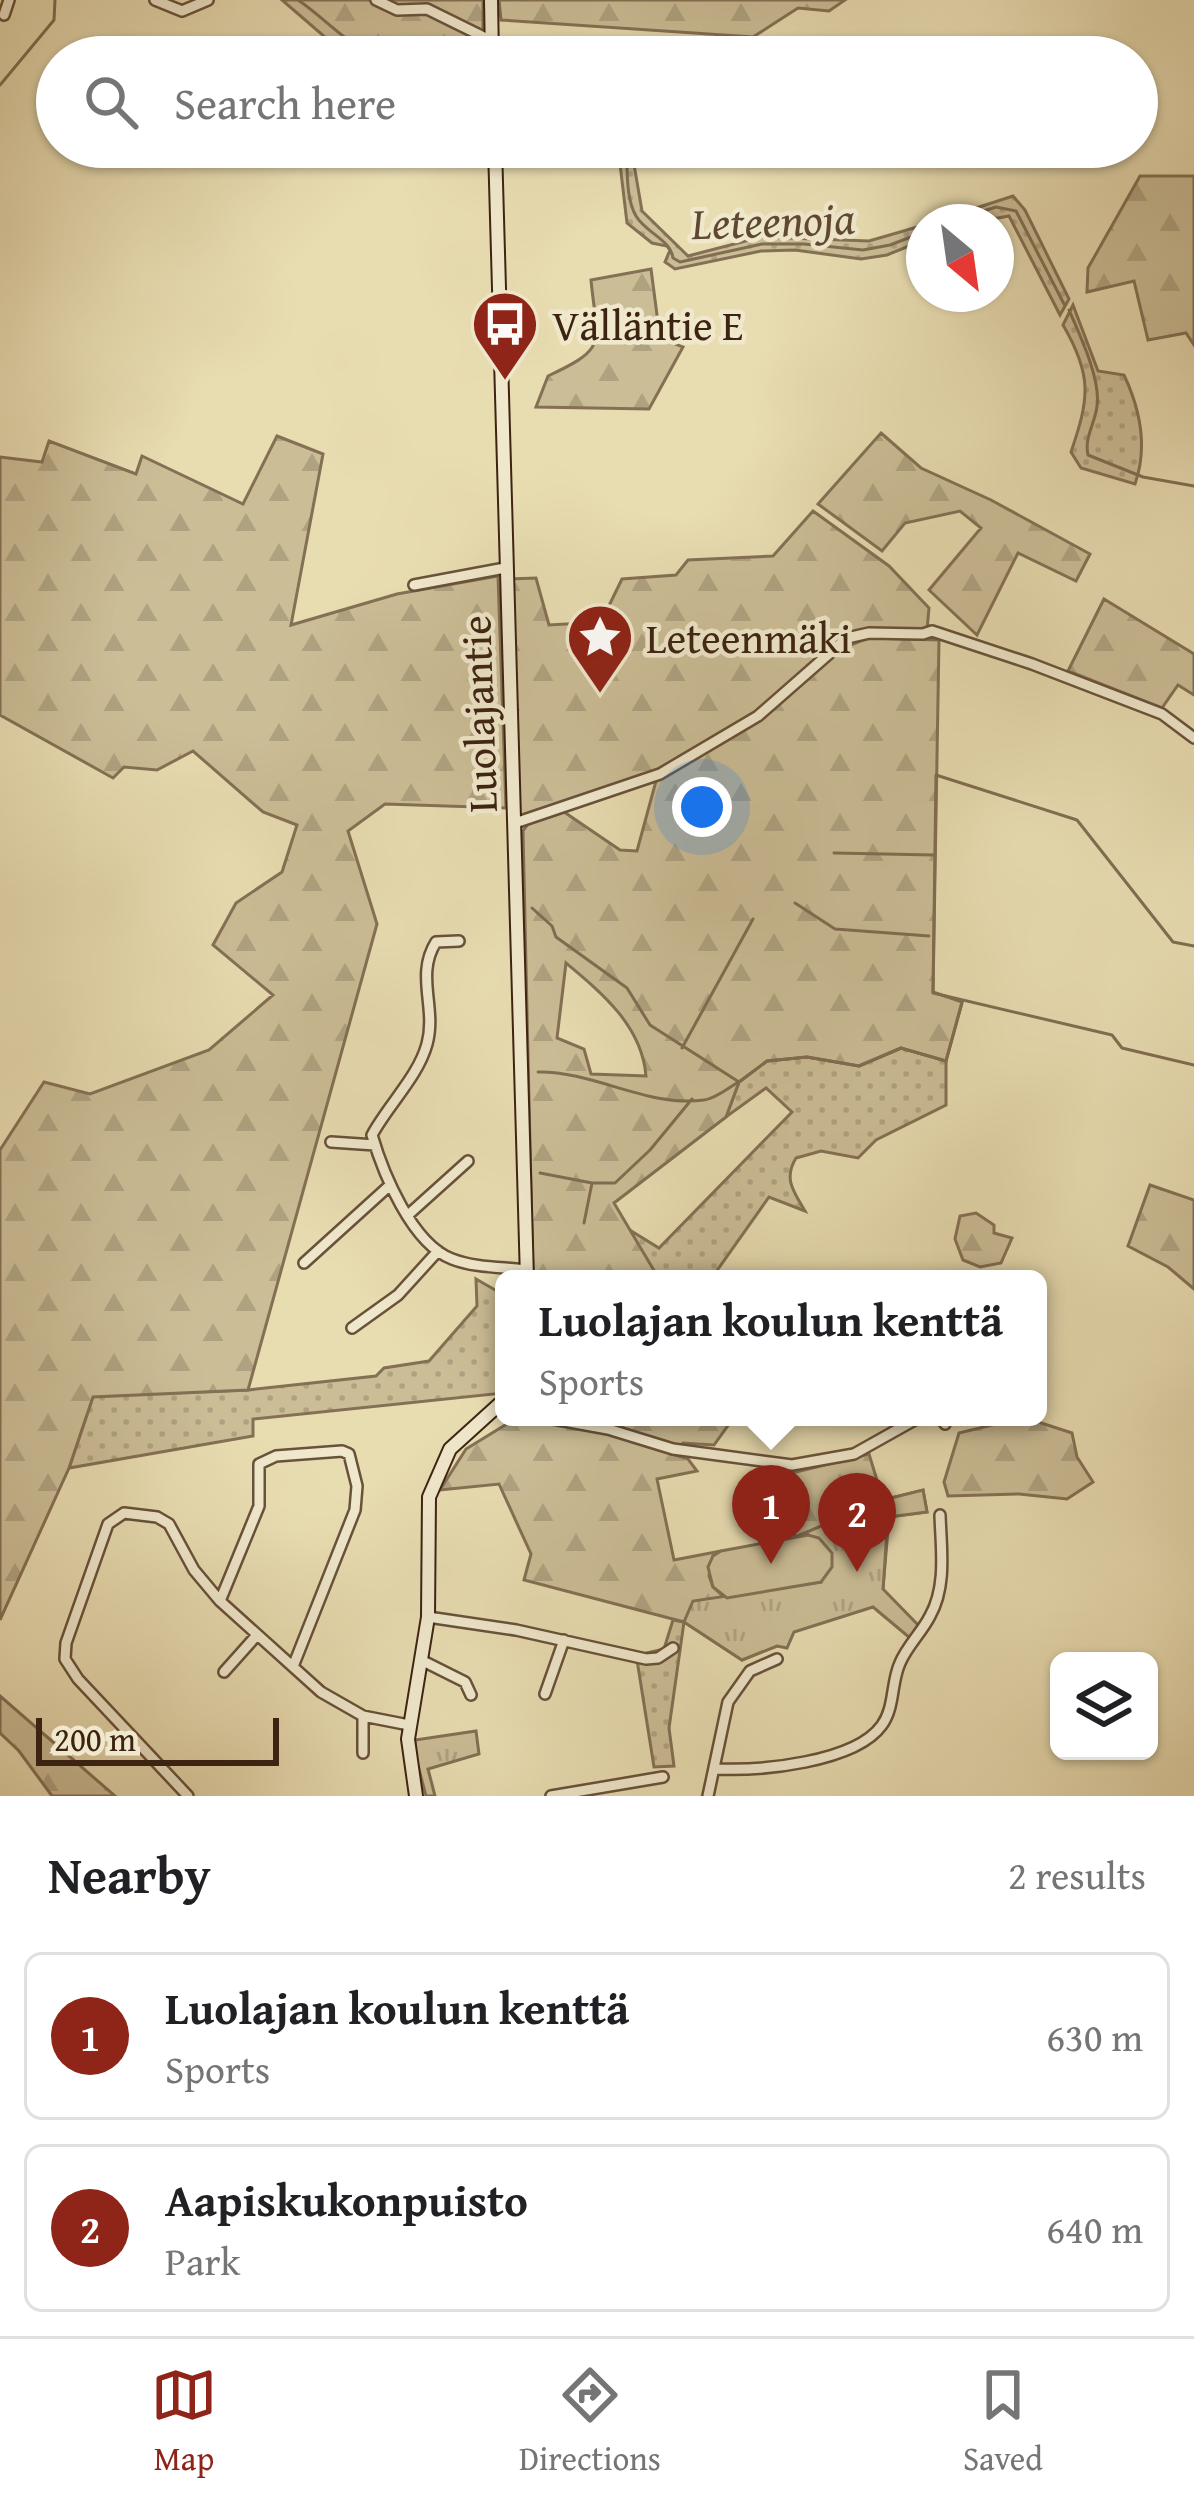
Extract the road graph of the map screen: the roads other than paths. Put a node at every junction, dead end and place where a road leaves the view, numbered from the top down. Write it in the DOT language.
graph roads {
  1 [pos="9,0"];
  2 [pos="155,0"];
  3 [pos="208,0"];
  4 [pos="376,0"];
  5 [pos="491,0"];
  6 [pos="4,15"];
  7 [pos="482,36"];
  8 [pos="492,36"];
  9 [pos="495,168"];
  10 [pos="505,568"];
  11 [pos="414,584"];
  12 [pos="1194,738"];
  13 [pos="515,823"];
  14 [pos="459,940"];
  15 [pos="373,1140"];
  16 [pos="331,1142"];
  17 [pos="468,1161"];
  18 [pos="389,1186"];
  19 [pos="408,1216"];
  20 [pos="438,1251"];
  21 [pos="304,1263"];
  22 [pos="506,1270"];
  23 [pos="527,1270"];
  24 [pos="352,1328"];
  25 [pos="495,1407"];
  26 [pos="592,1426"];
  27 [pos="904,1426"];
  28 [pos="940,1515"];
  29 [pos="220,1601"];
  30 [pos="428,1618"];
  31 [pos="257,1635"];
  32 [pos="564,1640"];
  33 [pos="673,1648"];
  34 [pos="777,1659"];
  35 [pos="421,1660"];
  36 [pos="294,1664"];
  37 [pos="224,1672"];
  38 [pos="545,1694"];
  39 [pos="471,1695"];
  40 [pos="363,1716"];
  41 [pos="409,1725"];
  42 [pos="363,1753"];
  43 [pos="716,1769"];
  44 [pos="663,1777"];
  45 [pos="188,1796"];
  46 [pos="416,1796"];
  47 [pos="551,1796"];
  48 [pos="708,1796"];
  1 -- 6 [label="street"];
  2 -- 3 [label="street"];
  4 -- 7 [label="street"];
  5 -- 8 [label="main road"];
  9 -- 10 [label="main road, Luolajantie"];
  10 -- 11 [label="street"];
  10 -- 13 [label="main road, Luolajantie"];
  12 -- 13 [label="street"];
  13 -- 23 [label="main road, Luolajantie"];
  14 -- 15 [label="street"];
  15 -- 16 [label="street"];
  15 -- 18 [label="street"];
  17 -- 19 [label="street"];
  18 -- 19 [label="street"];
  18 -- 21 [label="street"];
  19 -- 20 [label="street"];
  20 -- 22 [label="street"];
  20 -- 24 [label="street"];
  25 -- 30 [label="main road"];
  26 -- 27 [label="street"];
  28 -- 43 [label="street"];
  29 -- 31 [label="street"];
  29 -- 36 [label="street"];
  29 -- 45 [label="street"];
  30 -- 32 [label="street"];
  30 -- 35 [label="main road"];
  31 -- 36 [label="street"];
  31 -- 37 [label="street"];
  32 -- 33 [label="street"];
  32 -- 38 [label="street"];
  34 -- 43 [label="street"];
  35 -- 39 [label="street"];
  35 -- 41 [label="main road"];
  36 -- 40 [label="street"];
  40 -- 41 [label="street"];
  40 -- 42 [label="street"];
  41 -- 46 [label="main road"];
  43 -- 48 [label="street"];
  44 -- 47 [label="street"];
}
